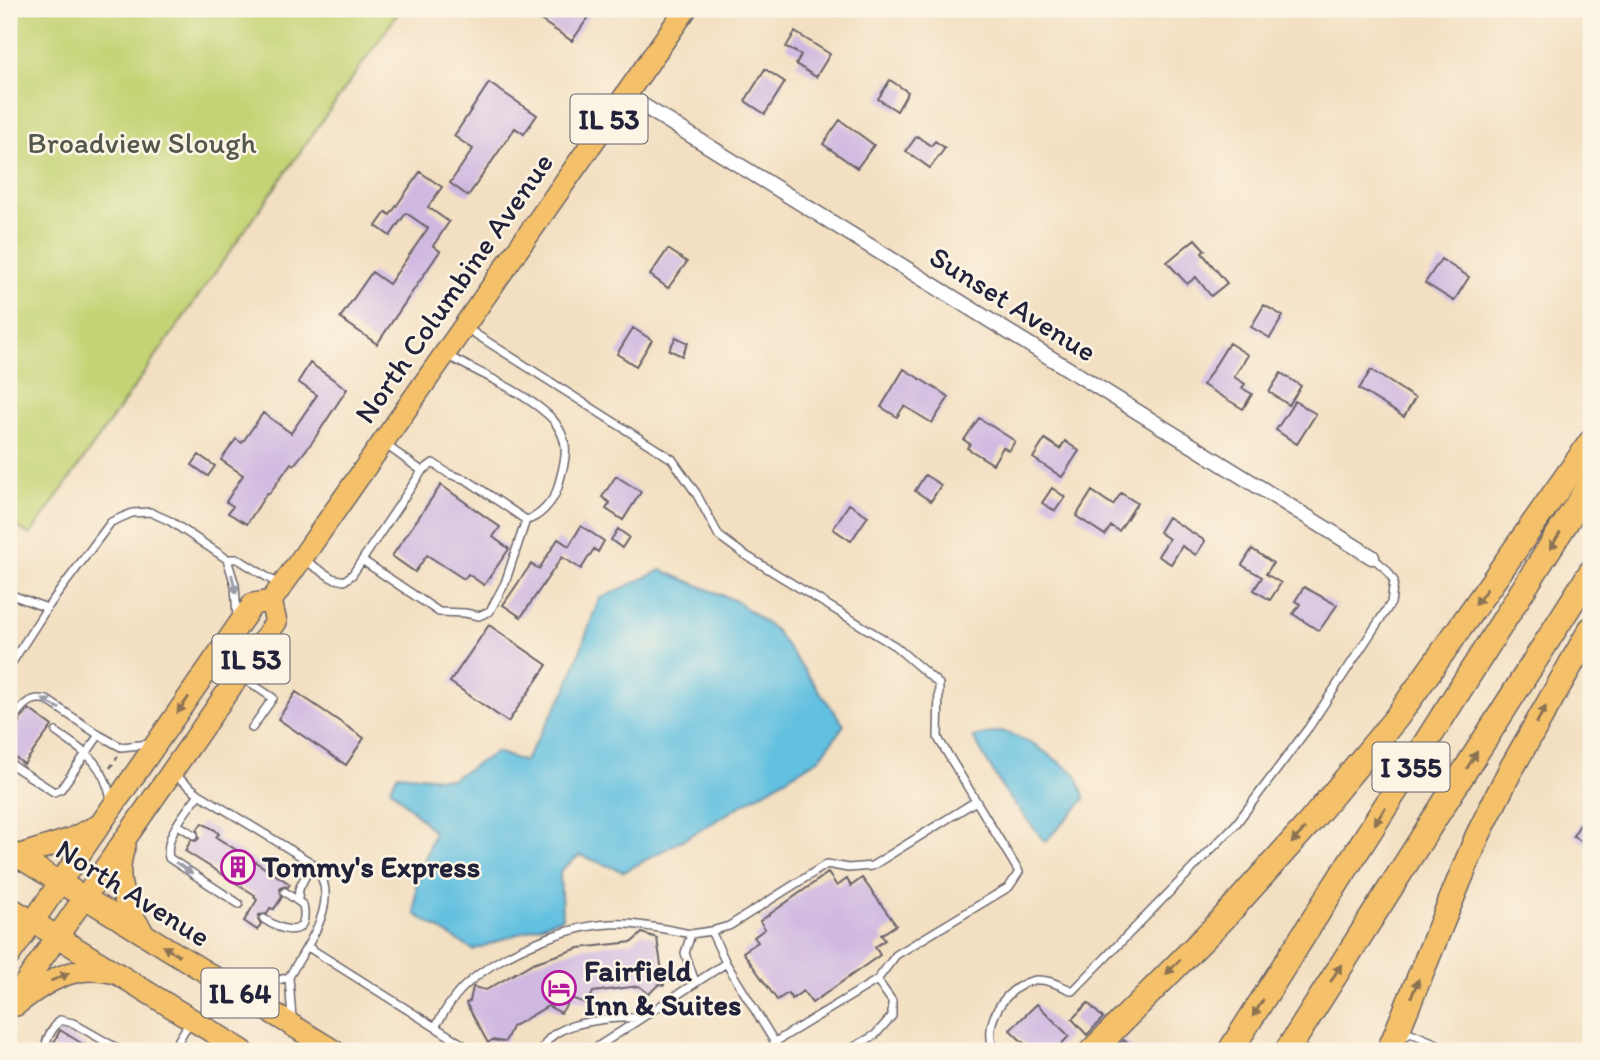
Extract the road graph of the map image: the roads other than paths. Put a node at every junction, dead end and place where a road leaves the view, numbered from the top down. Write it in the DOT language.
graph roads {
  1 [pos="686,9"];
  2 [pos="626,95"];
  3 [pos="463,326"];
  4 [pos="444,354"];
  5 [pos="1591,442"];
  6 [pos="382,443"];
  7 [pos="422,471"];
  8 [pos="1591,483"];
  9 [pos="526,520"];
  10 [pos="302,558"];
  11 [pos="1372,558"];
  12 [pos="227,559"];
  13 [pos="362,560"];
  14 [pos="1591,572"];
  15 [pos="9,594"];
  16 [pos="276,594"];
  17 [pos="47,608"];
  18 [pos="237,627"];
  19 [pos="1591,629"];
  20 [pos="9,667"];
  21 [pos="239,675"];
  22 [pos="9,725"];
  23 [pos="252,728"];
  24 [pos="56,732"];
  25 [pos="99,735"];
  26 [pos="157,743"];
  27 [pos="86,753"];
  28 [pos="9,763"];
  29 [pos="171,773"];
  30 [pos="198,794"];
  31 [pos="976,801"];
  32 [pos="113,806"];
  33 [pos="178,825"];
  34 [pos="97,826"];
  35 [pos="132,828"];
  36 [pos="194,835"];
  37 [pos="13,853"];
  38 [pos="312,863"];
  39 [pos="60,883"];
  40 [pos="285,892"];
  41 [pos="85,898"];
  42 [pos="298,899"];
  43 [pos="239,904"];
  44 [pos="9,907"];
  45 [pos="264,919"];
  46 [pos="33,922"];
  47 [pos="711,931"];
  48 [pos="691,934"];
  49 [pos="146,936"];
  50 [pos="57,937"];
  51 [pos="307,947"];
  52 [pos="9,956"];
  53 [pos="726,963"];
  54 [pos="119,974"];
  55 [pos="289,976"];
  56 [pos="877,980"];
  57 [pos="695,982"];
  58 [pos="237,992"];
  59 [pos="9,1008"];
  60 [pos="639,1018"];
  61 [pos="191,1019"];
  62 [pos="293,1025"];
  63 [pos="435,1027"];
  64 [pos="775,1042"];
  65 [pos="1390,1048"];
  66 [pos="46,1051"];
  67 [pos="122,1051"];
  68 [pos="172,1051"];
  69 [pos="243,1051"];
  70 [pos="334,1051"];
  71 [pos="473,1051"];
  72 [pos="541,1051"];
  73 [pos="591,1051"];
  74 [pos="780,1051"];
  75 [pos="848,1051"];
  76 [pos="995,1051"];
  77 [pos="1092,1051"];
  78 [pos="1230,1051"];
  79 [pos="1287,1051"];
  80 [pos="1454,1051"];
  1 -- 2 [label="main road, North Columbine Avenue / IL 53"];
  2 -- 3 [label="main road, North Columbine Avenue / IL 53"];
  2 -- 11 [label="street, Sunset Avenue"];
  3 -- 4 [label="main road, North Columbine Avenue / IL 53"];
  3 -- 31 [label="lane"];
  4 -- 6 [label="main road, North Columbine Avenue / IL 53"];
  4 -- 9 [label="lane"];
  5 -- 77 [label="highway, one-way"];
  6 -- 7 [label="lane"];
  6 -- 10 [label="main road, North Columbine Avenue / IL 53"];
  7 -- 9 [label="lane"];
  7 -- 13 [label="lane"];
  8 -- 78 [label="highway, I 355, one-way"];
  9 -- 13 [label="lane"];
  10 -- 13 [label="lane"];
  10 -- 16 [label="main road, North Columbine Avenue / IL 53"];
  11 -- 76 [label="lane"];
  12 -- 16 [label="lane"];
  12 -- 17 [label="lane"];
  12 -- 18 [label="lane, one-way"];
  79 -- 14 [label="highway, I 355, one-way"];
  15 -- 17 [label="lane"];
  16 -- 18 [label="main road, North Columbine Avenue / IL 53"];
  16 -- 21 [label="main road, IL 53"];
  17 -- 20 [label="lane"];
  18 -- 26 [label="main road, North Columbine Avenue / IL 53, one-way"];
  65 -- 19 [label="highway, one-way"];
  21 -- 23 [label="lane"];
  21 -- 29 [label="main road, IL 53"];
  25 -- 22 [label="lane, one-way"];
  24 -- 27 [label="lane"];
  25 -- 26 [label="lane"];
  25 -- 27 [label="lane"];
  26 -- 32 [label="main road, North Columbine Avenue / IL 53"];
  27 -- 28 [label="lane"];
  27 -- 32 [label="lane"];
  29 -- 30 [label="lane"];
  29 -- 35 [label="main road, IL 53"];
  30 -- 33 [label="lane"];
  30 -- 38 [label="lane"];
  31 -- 47 [label="lane"];
  31 -- 56 [label="lane"];
  32 -- 34 [label="main road, North Columbine Avenue / IL 53"];
  33 -- 36 [label="lane"];
  33 -- 43 [label="lane, one-way"];
  34 -- 37 [label="main road"];
  34 -- 39 [label="main road, North Columbine Avenue / IL 53"];
  35 -- 41 [label="main road, IL 53"];
  35 -- 49 [label="main road"];
  37 -- 39 [label="main road, North Avenue / IL 64"];
  38 -- 42 [label="lane"];
  38 -- 51 [label="lane"];
  39 -- 41 [label="main road, North Avenue / IL 64"];
  39 -- 46 [label="main road, IL 53"];
  40 -- 42 [label="lane"];
  41 -- 49 [label="main road, North Avenue / IL 64"];
  41 -- 50 [label="main road, IL 53"];
  42 -- 45 [label="lane"];
  44 -- 46 [label="main road, IL 64"];
  46 -- 50 [label="main road, IL 64"];
  46 -- 52 [label="main road, IL 53"];
  47 -- 48 [label="lane"];
  47 -- 53 [label="lane"];
  48 -- 57 [label="lane"];
  48 -- 63 [label="lane"];
  58 -- 49 [label="main road, North Avenue / IL 64, one-way"];
  50 -- 54 [label="main road, IL 64"];
  50 -- 59 [label="main road, IL 53"];
  51 -- 55 [label="lane"];
  51 -- 63 [label="lane"];
  53 -- 57 [label="lane"];
  53 -- 64 [label="lane"];
  59 -- 54 [label="main road, one-way"];
  54 -- 61 [label="main road, IL 64"];
  55 -- 58 [label="lane"];
  55 -- 62 [label="lane"];
  56 -- 64 [label="lane"];
  56 -- 75 [label="lane"];
  57 -- 60 [label="lane"];
  58 -- 62 [label="main road, North Avenue / IL 64"];
  60 -- 72 [label="lane"];
  60 -- 73 [label="lane"];
  61 -- 68 [label="lane"];
  61 -- 69 [label="main road, IL 64"];
  62 -- 70 [label="main road, North Avenue / IL 64"];
  63 -- 71 [label="lane"];
  64 -- 74 [label="lane"];
  65 -- 80 [label="lane"];
  66 -- 67 [label="lane"];
}
